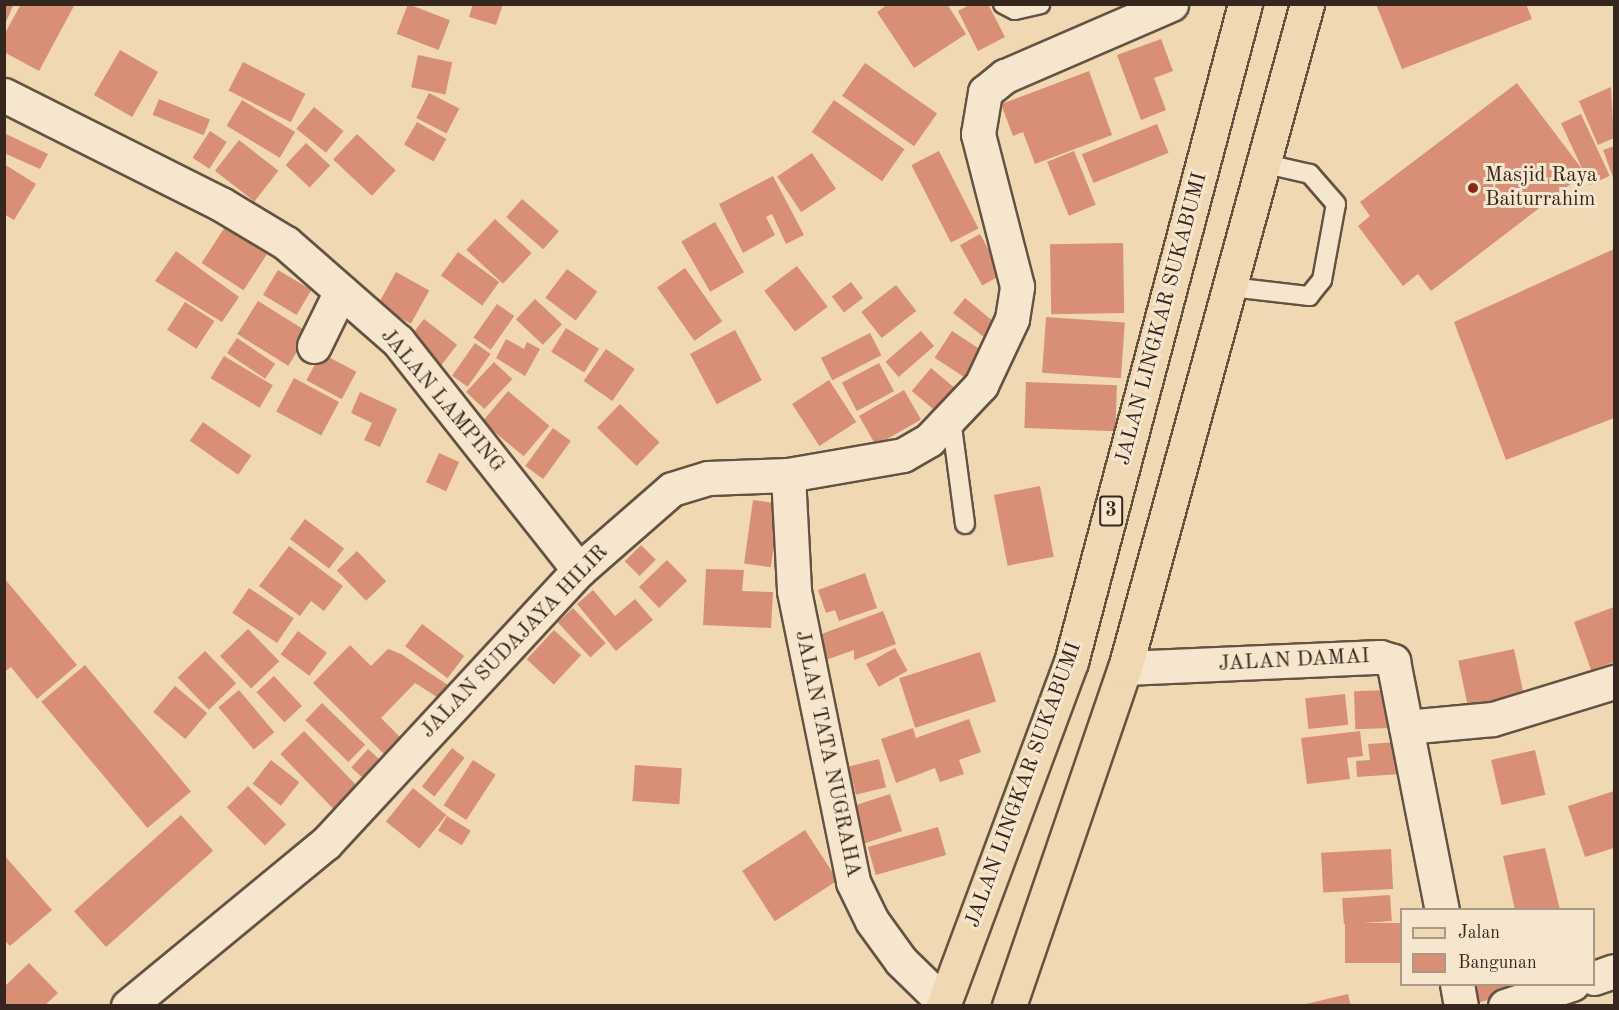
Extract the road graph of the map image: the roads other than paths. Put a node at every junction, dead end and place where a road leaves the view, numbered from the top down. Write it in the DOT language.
graph roads {
  1 [pos="1003,4"];
  2 [pos="1040,4"];
  3 [pos="1171,4"];
  4 [pos="1245,4"];
  5 [pos="1307,4"];
  6 [pos="4,95"];
  7 [pos="1266,164"];
  8 [pos="1231,287"];
  9 [pos="341,291"];
  10 [pos="314,346"];
  11 [pos="951,419"];
  12 [pos="788,475"];
  13 [pos="965,524"];
  14 [pos="579,570"];
  15 [pos="1125,668"];
  16 [pos="1614,682"];
  17 [pos="1406,728"];
  18 [pos="1442,908"];
  19 [pos="1614,971"];
  20 [pos="1595,977"];
  21 [pos="1457,986"];
  22 [pos="1566,986"];
  23 [pos="943,1004"];
  24 [pos="128,1005"];
  25 [pos="1009,1005"];
  26 [pos="1461,1005"];
  27 [pos="1505,1005"];
  1 -- 2 [label="lane"];
  3 -- 11 [label="street, JALAN SUDAJAYA HILIR"];
  4 -- 23 [label="main road, JALAN LINGKAR SUKABUMI / 3"];
  5 -- 7 [label="main road"];
  6 -- 9 [label="street, JALAN LAMPING"];
  7 -- 8 [label="main road"];
  7 -- 8 [label="lane"];
  8 -- 15 [label="main road"];
  9 -- 10 [label="street"];
  9 -- 14 [label="street, JALAN LAMPING"];
  11 -- 12 [label="street, JALAN SUDAJAYA HILIR"];
  11 -- 13 [label="lane"];
  12 -- 14 [label="street, JALAN SUDAJAYA HILIR"];
  12 -- 23 [label="street, JALAN TATA NUGRAHA"];
  14 -- 24 [label="street, JALAN SUDAJAYA HILIR"];
  15 -- 17 [label="street, JALAN DAMAI"];
  15 -- 25 [label="main road"];
  16 -- 17 [label="street"];
  17 -- 18 [label="street, JALAN DAMAI"];
  19 -- 20 [label="street"];
  21 -- 26 [label="street"];
  22 -- 27 [label="street"];
}
